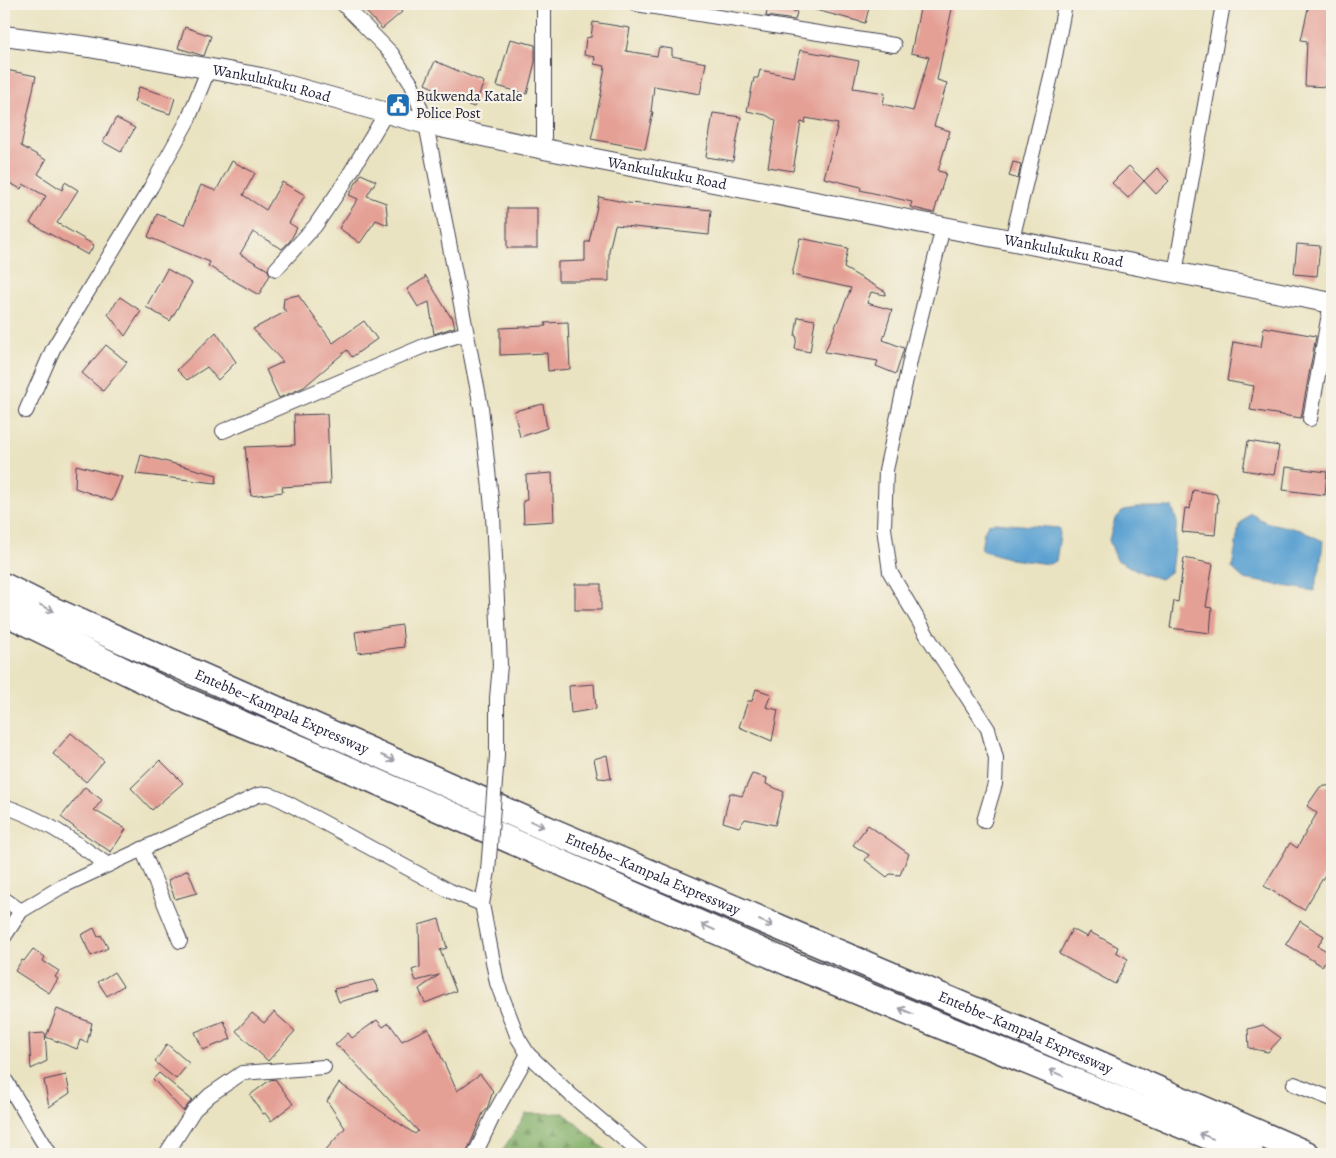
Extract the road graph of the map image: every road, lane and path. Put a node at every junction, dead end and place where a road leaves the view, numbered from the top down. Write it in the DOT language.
graph roads {
  1 [pos="343,4"];
  2 [pos="544,4"];
  3 [pos="636,4"];
  4 [pos="1065,4"];
  5 [pos="1223,4"];
  6 [pos="4,36"];
  7 [pos="894,45"];
  8 [pos="209,68"];
  9 [pos="386,113"];
  10 [pos="426,124"];
  11 [pos="544,149"];
  12 [pos="943,227"];
  13 [pos="1012,240"];
  14 [pos="276,269"];
  15 [pos="1175,273"];
  16 [pos="1331,303"];
  17 [pos="466,333"];
  18 [pos="26,411"];
  19 [pos="1310,419"];
  20 [pos="223,431"];
  21 [pos="4,586"];
  22 [pos="4,612"];
  23 [pos="4,806"];
  24 [pos="984,821"];
  25 [pos="142,849"];
  26 [pos="108,865"];
  27 [pos="4,899"];
  28 [pos="482,904"];
  29 [pos="21,911"];
  30 [pos="4,937"];
  31 [pos="180,941"];
  32 [pos="528,1054"];
  33 [pos="324,1068"];
  34 [pos="4,1078"];
  35 [pos="1294,1084"];
  36 [pos="1332,1099"];
  37 [pos="50,1154"];
  38 [pos="166,1154"];
  39 [pos="476,1154"];
  40 [pos="642,1154"];
  41 [pos="1251,1154"];
  42 [pos="1307,1154"];
  1 -- 10 [label="street"];
  2 -- 11 [label="street"];
  3 -- 7 [label="street"];
  4 -- 13 [label="street"];
  5 -- 15 [label="street"];
  6 -- 8 [label="main road, Wankulukuku Road"];
  8 -- 9 [label="main road, Wankulukuku Road"];
  8 -- 18 [label="street"];
  9 -- 10 [label="main road, Wankulukuku Road"];
  9 -- 14 [label="street"];
  10 -- 11 [label="main road, Wankulukuku Road"];
  10 -- 17 [label="street"];
  11 -- 12 [label="main road, Wankulukuku Road"];
  12 -- 13 [label="main road, Wankulukuku Road"];
  12 -- 24 [label="street"];
  13 -- 15 [label="main road, Wankulukuku Road"];
  15 -- 16 [label="main road, Wankulukuku Road"];
  16 -- 19 [label="street"];
  17 -- 20 [label="street"];
  17 -- 28 [label="street, bridge"];
  21 -- 42 [label="highway, Entebbe–Kampala Expressway, one-way"];
  41 -- 22 [label="highway, Entebbe–Kampala Expressway, one-way"];
  23 -- 26 [label="street"];
  25 -- 26 [label="street"];
  25 -- 28 [label="street"];
  25 -- 31 [label="street"];
  26 -- 29 [label="street"];
  27 -- 29 [label="street"];
  28 -- 32 [label="street"];
  29 -- 30 [label="street"];
  32 -- 39 [label="street"];
  32 -- 40 [label="street"];
  33 -- 38 [label="street"];
  34 -- 37 [label="street"];
  35 -- 36 [label="street"];
}
